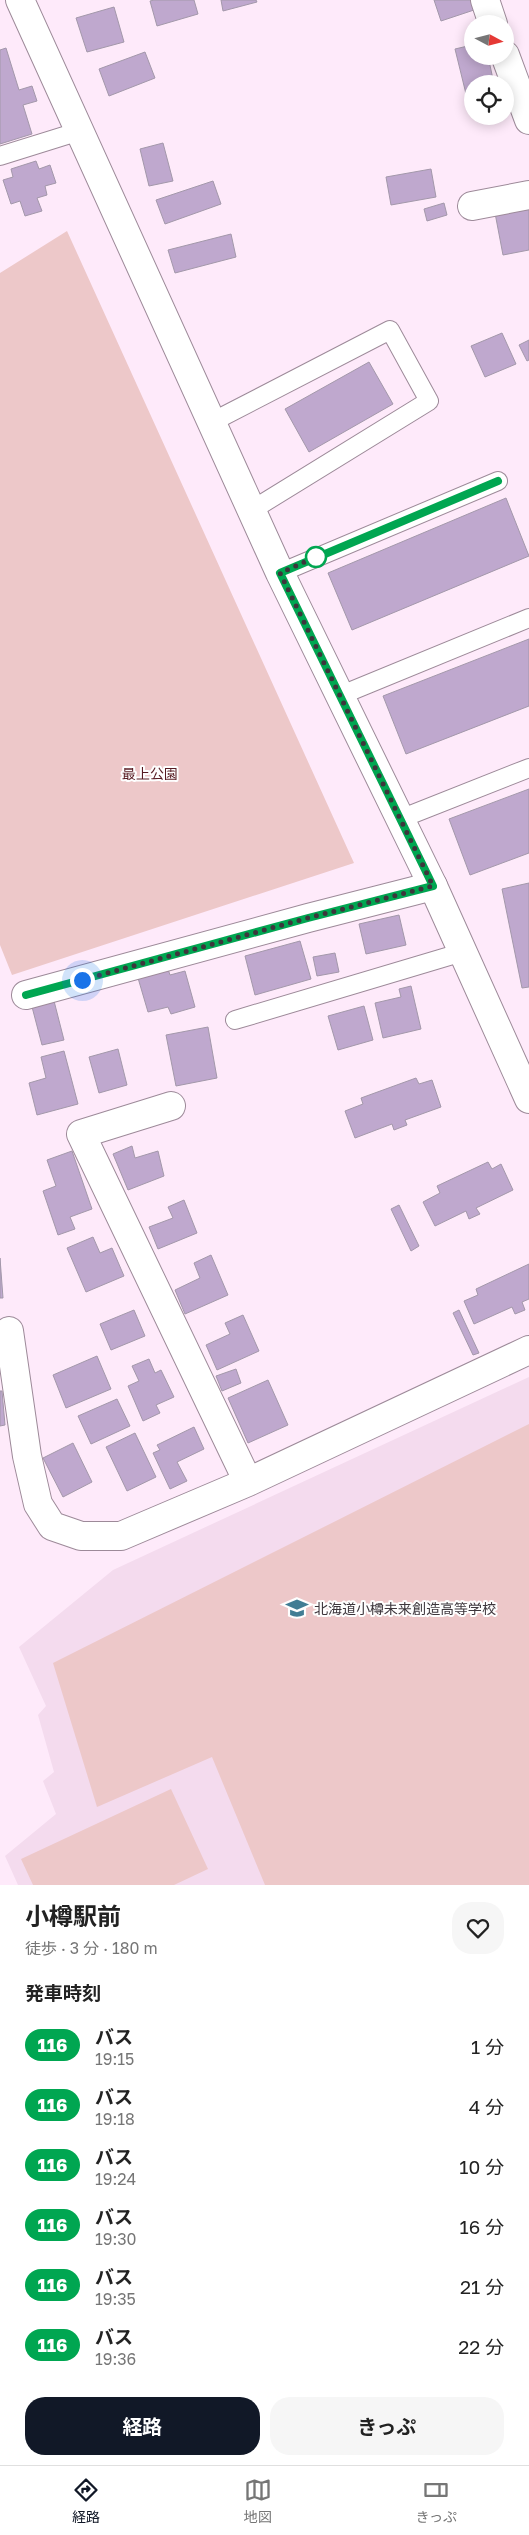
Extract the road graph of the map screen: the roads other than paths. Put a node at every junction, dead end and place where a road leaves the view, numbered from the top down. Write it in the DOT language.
graph roads {
  1 [pos="20,0"];
  2 [pos="485,0"];
  3 [pos="491,15"];
  4 [pos="509,65"];
  5 [pos="529,120"];
  6 [pos="80,131"];
  7 [pos="0,156"];
  8 [pos="529,195"];
  9 [pos="472,206"];
  10 [pos="212,422"];
  11 [pos="498,481"];
  12 [pos="252,510"];
  13 [pos="280,573"];
  14 [pos="529,618"];
  15 [pos="339,696"];
  16 [pos="529,768"];
  17 [pos="400,819"];
  18 [pos="433,886"];
  19 [pos="463,952"];
  20 [pos="26,995"];
  21 [pos="235,1020"];
  22 [pos="517,1044"];
  23 [pos="529,1099"];
  24 [pos="171,1106"];
  25 [pos="9,1331"];
  26 [pos="529,1350"];
  27 [pos="248,1482"];
  1 -- 6 [label="street"];
  2 -- 3 [label="street"];
  4 -- 5 [label="street"];
  6 -- 7 [label="lane"];
  6 -- 10 [label="street"];
  8 -- 9 [label="street"];
  10 -- 12 [label="street"];
  10 -- 12 [label="lane"];
  11 -- 13 [label="lane"];
  12 -- 13 [label="street"];
  13 -- 15 [label="street"];
  14 -- 15 [label="lane"];
  15 -- 17 [label="street"];
  16 -- 17 [label="lane"];
  17 -- 18 [label="street"];
  18 -- 19 [label="street"];
  18 -- 20 [label="street"];
  19 -- 21 [label="lane"];
  19 -- 22 [label="street"];
  22 -- 23 [label="street"];
  24 -- 27 [label="street"];
  25 -- 27 [label="street"];
  26 -- 27 [label="street"];
}
